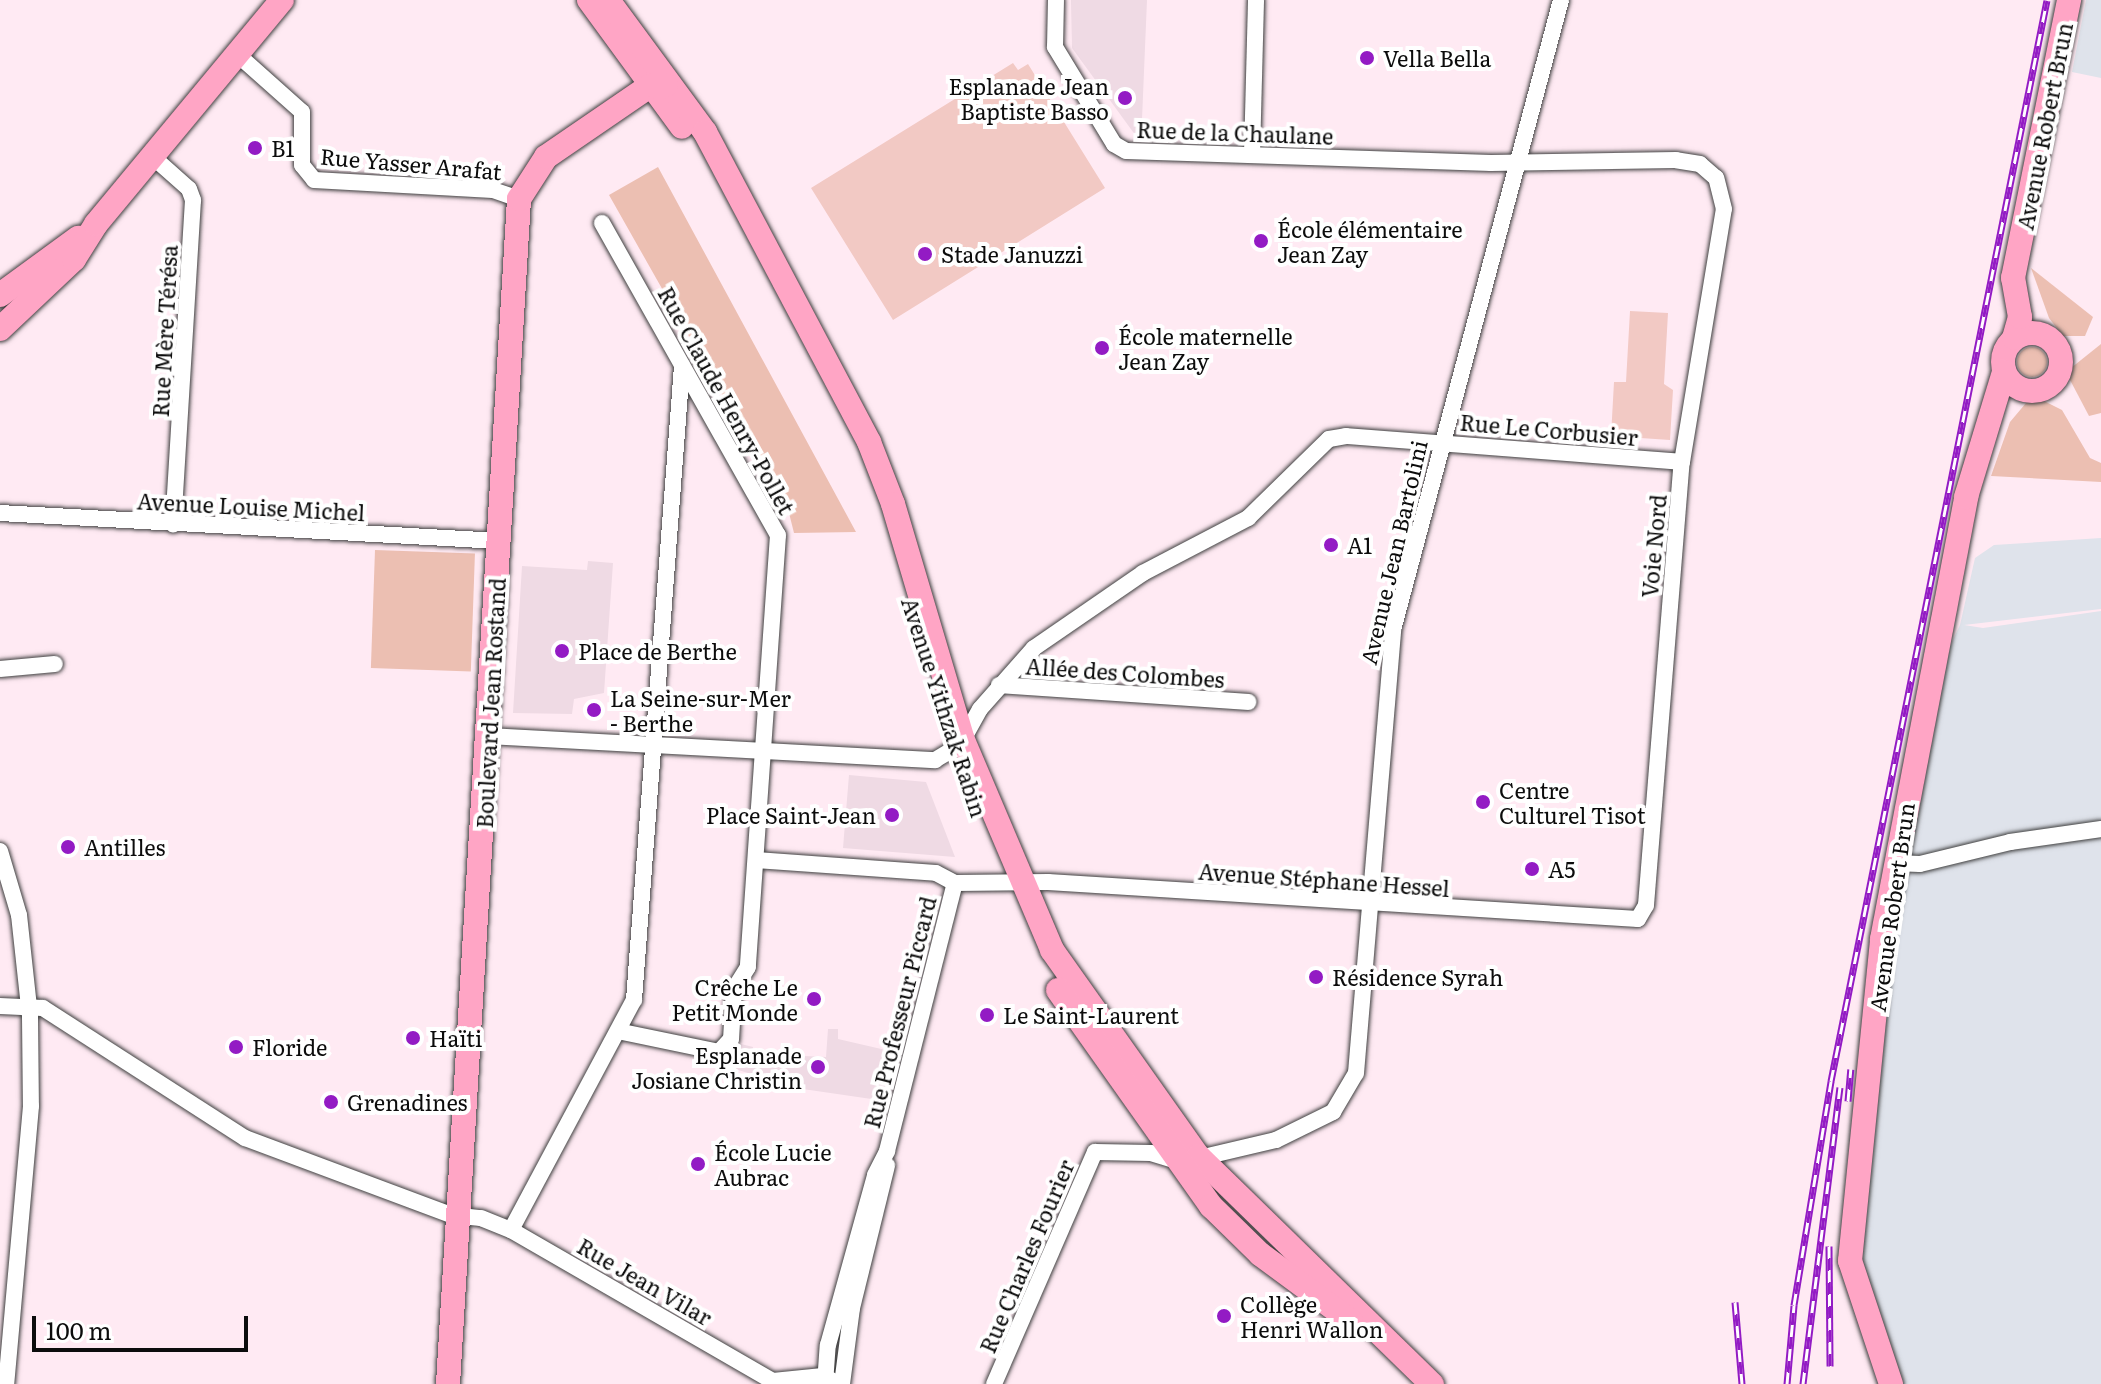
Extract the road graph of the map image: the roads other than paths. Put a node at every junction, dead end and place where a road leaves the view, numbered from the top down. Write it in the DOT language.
graph roads {
  1 [pos="282,0"];
  2 [pos="589,0"];
  3 [pos="608,0"];
  4 [pos="1056,0"];
  5 [pos="1256,0"];
  6 [pos="1561,0"];
  7 [pos="2069,0"];
  8 [pos="237,54"];
  9 [pos="653,74"];
  10 [pos="1252,154"];
  11 [pos="153,157"];
  12 [pos="1518,163"];
  13 [pos="1716,178"];
  14 [pos="519,199"];
  15 [pos="602,223"];
  16 [pos="96,224"];
  17 [pos="2019,251"];
  18 [pos="0,295"];
  19 [pos="0,329"];
  20 [pos="2014,338"];
  21 [pos="2048,338"];
  22 [pos="682,366"];
  23 [pos="2004,372"];
  24 [pos="2028,391"];
  25 [pos="1988,432"];
  26 [pos="1442,442"];
  27 [pos="1682,462"];
  28 [pos="0,513"];
  29 [pos="173,524"];
  30 [pos="500,541"];
  31 [pos="55,664"];
  32 [pos="0,669"];
  33 [pos="999,685"];
  34 [pos="1248,702"];
  35 [pos="488,736"];
  36 [pos="656,744"];
  37 [pos="959,744"];
  38 [pos="764,751"];
  39 [pos="2101,829"];
  40 [pos="0,851"];
  41 [pos="756,860"];
  42 [pos="1893,863"];
  43 [pos="1014,882"];
  44 [pos="955,883"];
  45 [pos="1369,905"];
  46 [pos="1638,919"];
  47 [pos="11,1003"];
  48 [pos="618,1031"];
  49 [pos="1160,1132"];
  50 [pos="1194,1166"];
  51 [pos="455,1215"];
  52 [pos="511,1230"];
  53 [pos="1389,1344"];
  54 [pos="775,1382"];
  55 [pos="832,1382"];
  56 [pos="6,1384"];
  57 [pos="448,1384"];
  58 [pos="994,1384"];
  59 [pos="1432,1384"];
  60 [pos="1891,1384"];
  1 -- 8 [label="main road"];
  2 -- 9 [label="main road, Avenue Yithzak Rabin"];
  3 -- 9 [label="main road, Avenue Yithzak Rabin"];
  4 -- 10 [label="street, Rue de la Chaulane"];
  5 -- 10 [label="street"];
  6 -- 12 [label="street, Avenue Jean Bartolini"];
  7 -- 17 [label="main road, Avenue Robert Brun"];
  8 -- 11 [label="main road"];
  8 -- 14 [label="street, Rue Yasser Arafat"];
  9 -- 14 [label="main road, Boulevard Jean Rostand"];
  9 -- 37 [label="main road, Avenue Yithzak Rabin"];
  9 -- 37 [label="main road, Avenue Yithzak Rabin"];
  10 -- 12 [label="street, Rue de la Chaulane"];
  11 -- 16 [label="main road"];
  11 -- 29 [label="street, Rue Mère Térésa"];
  12 -- 13 [label="street, Rue de la Chaulane"];
  12 -- 26 [label="street, Avenue Jean Bartolini"];
  13 -- 27 [label="street, Voie Nord"];
  14 -- 30 [label="main road, Boulevard Jean Rostand"];
  15 -- 22 [label="street, Rue Claude Henry-Pollet"];
  16 -- 18 [label="main road"];
  16 -- 19 [label="main road"];
  17 -- 20 [label="main road, Avenue Robert Brun"];
  17 -- 21 [label="main road, Avenue Robert Brun"];
  20 -- 21 [label="main road"];
  20 -- 23 [label="main road"];
  21 -- 24 [label="main road"];
  22 -- 36 [label="street"];
  22 -- 38 [label="street, Rue Claude Henry-Pollet"];
  23 -- 24 [label="main road"];
  23 -- 25 [label="main road, Avenue Robert Brun"];
  24 -- 25 [label="main road, Avenue Robert Brun"];
  25 -- 42 [label="main road, Avenue Robert Brun"];
  26 -- 27 [label="street, Rue Le Corbusier"];
  26 -- 33 [label="street, Rue Le Corbusier"];
  26 -- 45 [label="street, Avenue Jean Bartolini"];
  27 -- 46 [label="street, Voie Nord"];
  28 -- 29 [label="street, Avenue Louise Michel"];
  29 -- 30 [label="street, Avenue Louise Michel"];
  30 -- 35 [label="main road, Boulevard Jean Rostand"];
  31 -- 32 [label="street"];
  33 -- 34 [label="street, Allée des Colombes"];
  33 -- 37 [label="street, Rue Le Corbusier"];
  35 -- 36 [label="street"];
  35 -- 51 [label="main road, Boulevard Jean Rostand"];
  36 -- 38 [label="street"];
  36 -- 48 [label="street"];
  37 -- 38 [label="street"];
  37 -- 43 [label="main road, Avenue Yithzak Rabin"];
  38 -- 41 [label="street, Rue Claude Henry-Pollet"];
  39 -- 42 [label="street"];
  40 -- 47 [label="street"];
  41 -- 44 [label="street"];
  41 -- 48 [label="street, Rue Claude Henry-Pollet"];
  42 -- 60 [label="main road, Avenue Robert Brun"];
  43 -- 44 [label="street, Avenue Stéphane Hessel"];
  43 -- 45 [label="street, Avenue Stéphane Hessel"];
  43 -- 49 [label="main road, Avenue Yithzak Rabin"];
  43 -- 49 [label="main road, Avenue Yithzak Rabin"];
  44 -- 55 [label="street, Rue Professeur Piccard"];
  45 -- 46 [label="street, Avenue Stéphane Hessel"];
  45 -- 50 [label="street, Avenue Jean Bartolini"];
  47 -- 51 [label="street, Rue Jean Vilar"];
  47 -- 56 [label="street"];
  48 -- 52 [label="street"];
  49 -- 50 [label="main road, Avenue Yithzak Rabin"];
  49 -- 50 [label="street, Rue Charles Fourier"];
  49 -- 58 [label="street, Rue Charles Fourier"];
  50 -- 53 [label="main road, Avenue Yithzak Rabin"];
  50 -- 53 [label="main road, Avenue Yithzak Rabin"];
  51 -- 52 [label="street, Rue Jean Vilar"];
  51 -- 57 [label="main road, Boulevard Jean Rostand"];
  52 -- 54 [label="street, Rue Jean Vilar"];
  53 -- 59 [label="main road, Avenue Yithzak Rabin"];
  54 -- 55 [label="street"];
}
